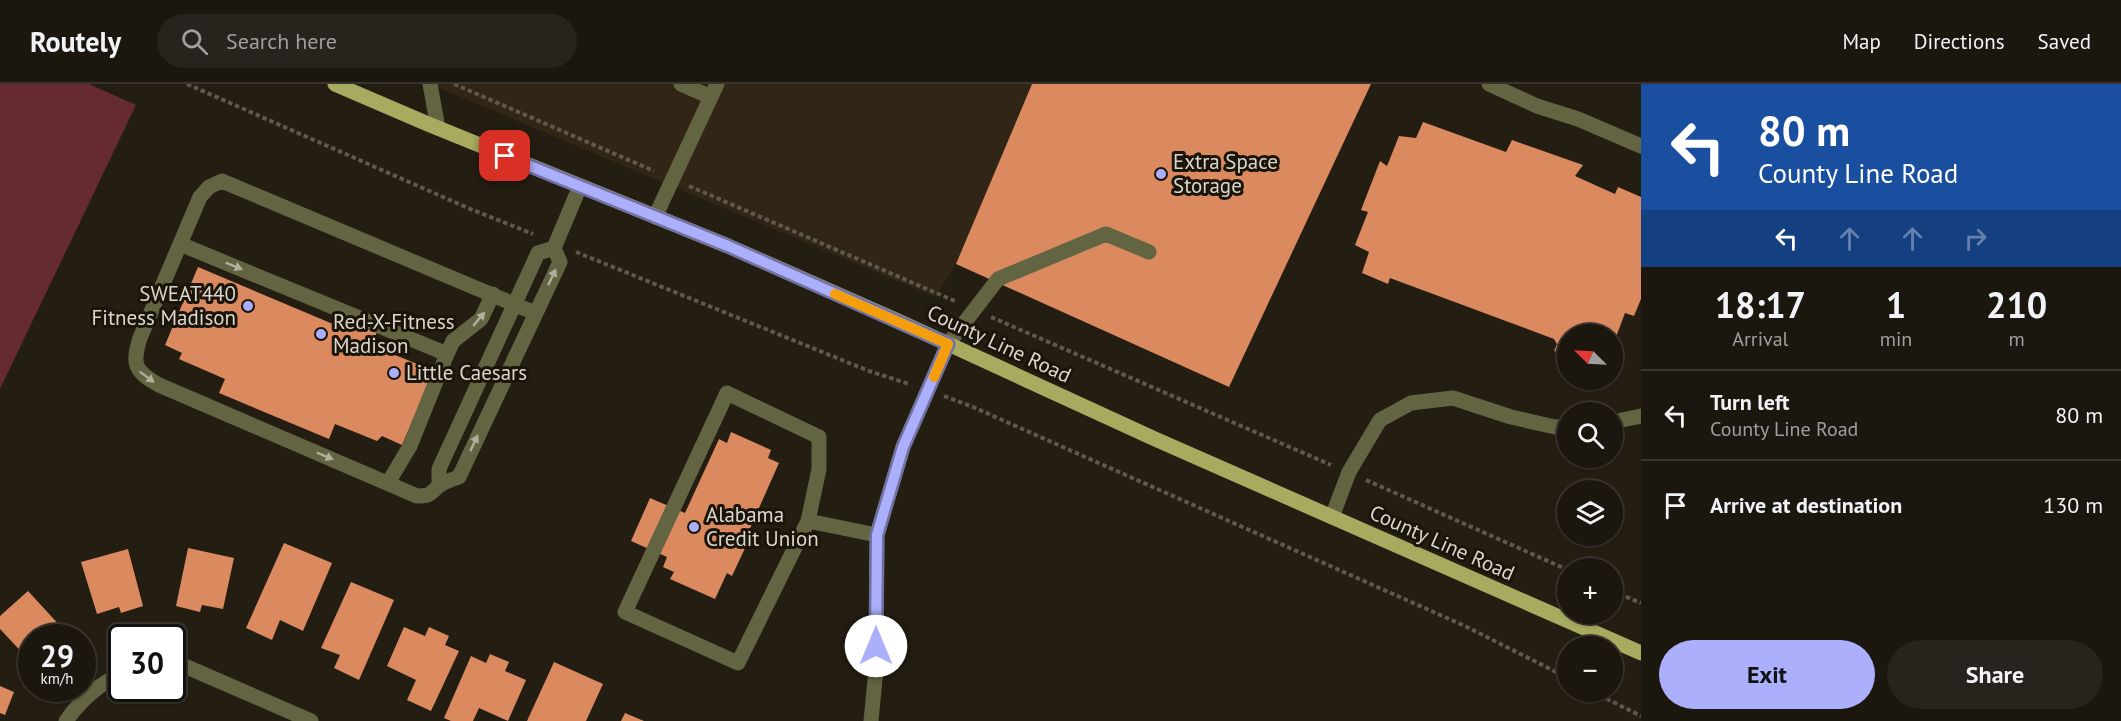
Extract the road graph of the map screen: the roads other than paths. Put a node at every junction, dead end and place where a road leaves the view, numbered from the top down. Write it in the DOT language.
graph roads {
  1 [pos="335,84"];
  2 [pos="430,84"];
  3 [pos="681,84"];
  4 [pos="1489,84"];
  5 [pos="714,90"];
  6 [pos="438,128"];
  7 [pos="1641,146"];
  8 [pos="580,186"];
  9 [pos="655,217"];
  10 [pos="180,244"];
  11 [pos="555,245"];
  12 [pos="1149,252"];
  13 [pos="493,294"];
  14 [pos="515,305"];
  15 [pos="535,313"];
  16 [pos="948,344"];
  17 [pos="447,354"];
  18 [pos="1641,416"];
  19 [pos="1623,420"];
  20 [pos="1557,427"];
  21 [pos="388,483"];
  22 [pos="439,486"];
  23 [pos="1332,517"];
  24 [pos="808,521"];
  25 [pos="877,535"];
  26 [pos="1641,654"];
  27 [pos="186,667"];
  28 [pos="108,682"];
  29 [pos="66,721"];
  30 [pos="311,721"];
  31 [pos="871,721"];
  1 -- 6 [label="main road, County Line Road"];
  2 -- 6 [label="street"];
  3 -- 5 [label="street"];
  4 -- 7 [label="street"];
  5 -- 9 [label="street"];
  6 -- 8 [label="main road, County Line Road"];
  8 -- 9 [label="main road, County Line Road"];
  8 -- 11 [label="street"];
  9 -- 16 [label="main road, County Line Road"];
  10 -- 13 [label="street"];
  10 -- 17 [label="street, one-way"];
  10 -- 21 [label="street, one-way"];
  11 -- 14 [label="street"];
  15 -- 11 [label="street, one-way"];
  12 -- 16 [label="street"];
  13 -- 14 [label="street"];
  17 -- 13 [label="street, one-way"];
  14 -- 15 [label="street"];
  14 -- 22 [label="street"];
  22 -- 15 [label="street, one-way"];
  16 -- 23 [label="main road, County Line Road"];
  16 -- 25 [label="street"];
  17 -- 21 [label="street"];
  18 -- 19 [label="street"];
  20 -- 23 [label="street"];
  21 -- 22 [label="street"];
  23 -- 26 [label="main road, County Line Road"];
  24 -- 24 [label="street"];
  24 -- 25 [label="street"];
  25 -- 31 [label="street"];
  27 -- 30 [label="street"];
  28 -- 29 [label="street"];
}
